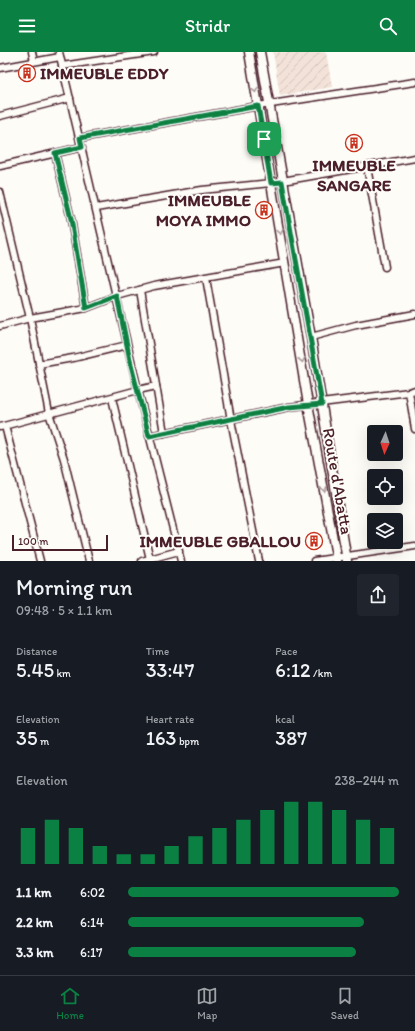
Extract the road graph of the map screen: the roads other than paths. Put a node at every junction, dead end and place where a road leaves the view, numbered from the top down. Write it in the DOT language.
graph roads {
  1 [pos="32,52"];
  2 [pos="154,52"];
  3 [pos="249,52"];
  4 [pos="260,52"];
  5 [pos="59,55"];
  6 [pos="34,61"];
  7 [pos="62,66"];
  8 [pos="0,68"];
  9 [pos="415,82"];
  10 [pos="70,98"];
  11 [pos="269,105"];
  12 [pos="258,106"];
  13 [pos="0,116"];
  14 [pos="80,138"];
  15 [pos="82,147"];
  16 [pos="55,153"];
  17 [pos="415,158"];
  18 [pos="0,166"];
  19 [pos="367,167"];
  20 [pos="282,182"];
  21 [pos="271,183"];
  22 [pos="0,192"];
  23 [pos="96,208"];
  24 [pos="285,263"];
  25 [pos="385,267"];
  26 [pos="206,278"];
  27 [pos="140,290"];
  28 [pos="117,296"];
  29 [pos="86,308"];
  30 [pos="415,314"];
  31 [pos="30,318"];
  32 [pos="0,326"];
  33 [pos="311,337"];
  34 [pos="127,345"];
  35 [pos="39,364"];
  36 [pos="156,386"];
  37 [pos="138,390"];
  38 [pos="412,391"];
  39 [pos="112,398"];
  40 [pos="308,404"];
  41 [pos="322,404"];
  42 [pos="49,413"];
  43 [pos="231,420"];
  44 [pos="2,427"];
  45 [pos="415,429"];
  46 [pos="164,433"];
  47 [pos="149,436"];
  48 [pos="415,546"];
  49 [pos="179,551"];
  50 [pos="347,558"];
  51 [pos="150,559"];
  52 [pos="337,559"];
  53 [pos="40,561"];
  54 [pos="89,561"];
  55 [pos="142,561"];
  56 [pos="181,561"];
  57 [pos="259,561"];
  58 [pos="314,561"];
  1 -- 6 [label="street"];
  2 -- 7 [label="street"];
  3 -- 12 [label="street, Route d'Abatta, one-way"];
  4 -- 11 [label="street, Route d'Abatta"];
  5 -- 6 [label="street"];
  5 -- 7 [label="street"];
  6 -- 8 [label="street"];
  7 -- 10 [label="street"];
  9 -- 11 [label="street"];
  10 -- 13 [label="street"];
  10 -- 14 [label="street"];
  11 -- 12 [label="street"];
  11 -- 20 [label="street, Route d'Abatta"];
  12 -- 14 [label="street"];
  12 -- 21 [label="street, Route d'Abatta"];
  14 -- 15 [label="street"];
  15 -- 16 [label="street"];
  15 -- 23 [label="street"];
  16 -- 18 [label="street"];
  16 -- 29 [label="street"];
  17 -- 19 [label="street"];
  19 -- 20 [label="street"];
  19 -- 25 [label="street"];
  20 -- 21 [label="street"];
  20 -- 33 [label="street, Route d'Abatta"];
  21 -- 23 [label="street"];
  21 -- 24 [label="street, Route d'Abatta, one-way"];
  22 -- 31 [label="street"];
  23 -- 28 [label="street"];
  24 -- 26 [label="street"];
  24 -- 40 [label="street, Route d'Abatta, one-way"];
  26 -- 27 [label="street"];
  26 -- 43 [label="street"];
  27 -- 28 [label="street"];
  27 -- 36 [label="street"];
  28 -- 29 [label="street"];
  28 -- 34 [label="street"];
  29 -- 31 [label="street"];
  30 -- 33 [label="street"];
  31 -- 32 [label="street"];
  31 -- 35 [label="street"];
  33 -- 41 [label="street, Route d'Abatta"];
  34 -- 35 [label="street"];
  34 -- 37 [label="street"];
  35 -- 42 [label="street"];
  36 -- 37 [label="street"];
  36 -- 46 [label="street"];
  37 -- 39 [label="street"];
  37 -- 47 [label="street"];
  38 -- 41 [label="street"];
  38 -- 45 [label="street"];
  39 -- 42 [label="street"];
  39 -- 51 [label="street"];
  40 -- 41 [label="street"];
  40 -- 43 [label="street"];
  40 -- 52 [label="street, Route d'Abatta, one-way"];
  41 -- 50 [label="street, Route d'Abatta"];
  42 -- 44 [label="street"];
  42 -- 54 [label="street"];
  43 -- 46 [label="street"];
  43 -- 57 [label="street"];
  44 -- 53 [label="street"];
  46 -- 47 [label="street"];
  47 -- 49 [label="street"];
  48 -- 50 [label="street"];
  49 -- 51 [label="street"];
  49 -- 56 [label="street"];
  50 -- 52 [label="street"];
  51 -- 55 [label="street"];
  52 -- 58 [label="street"];
}
